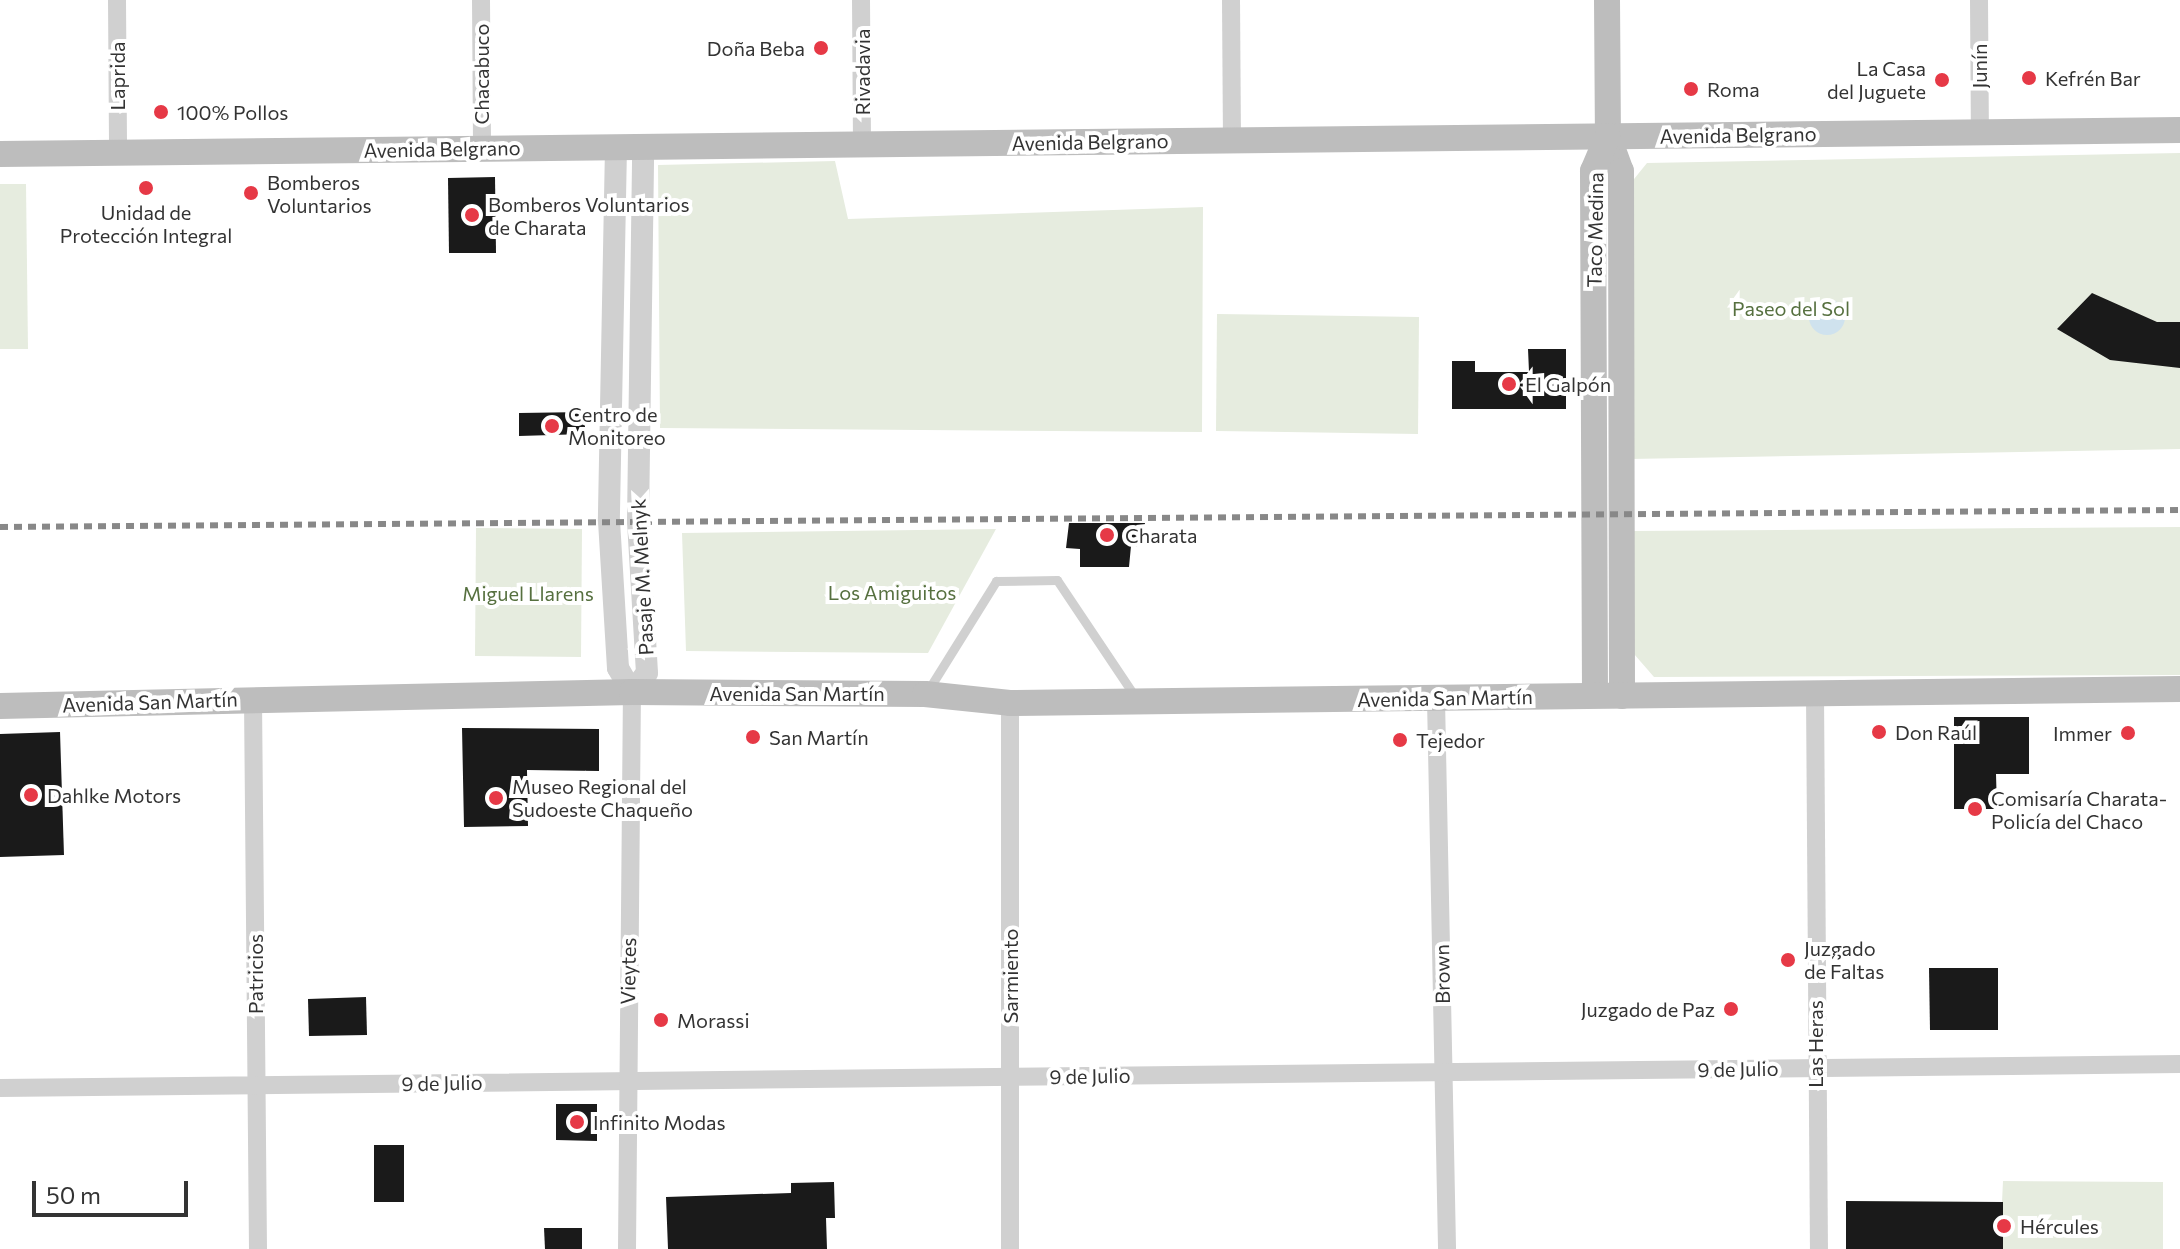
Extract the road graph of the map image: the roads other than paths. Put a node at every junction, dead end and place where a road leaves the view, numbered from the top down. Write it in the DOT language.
graph roads {
  1 [pos="117,0"];
  2 [pos="481,0"];
  3 [pos="861,0"];
  4 [pos="1231,0"];
  5 [pos="1607,0"];
  6 [pos="1979,0"];
  7 [pos="2180,130"];
  8 [pos="1980,132"];
  9 [pos="1608,136"];
  10 [pos="1232,141"];
  11 [pos="862,145"];
  12 [pos="629,147"];
  13 [pos="482,149"];
  14 [pos="118,153"];
  15 [pos="0,154"];
  16 [pos="2180,689"];
  17 [pos="632,692"];
  18 [pos="925,694"];
  19 [pos="1815,694"];
  20 [pos="1595,695"];
  21 [pos="1622,696"];
  22 [pos="253,699"];
  23 [pos="1436,699"];
  24 [pos="1138,700"];
  25 [pos="1010,703"];
  26 [pos="0,706"];
  27 [pos="2180,1064"];
  28 [pos="1815,1068"];
  29 [pos="1445,1072"];
  30 [pos="1010,1077"];
  31 [pos="626,1081"];
  32 [pos="255,1085"];
  33 [pos="0,1088"];
  34 [pos="258,1249"];
  35 [pos="627,1249"];
  36 [pos="1010,1249"];
  37 [pos="1447,1249"];
  38 [pos="1819,1249"];
  1 -- 14 [label="street, Laprida"];
  2 -- 13 [label="street, Chacabuco"];
  3 -- 11 [label="street, Rivadavia"];
  4 -- 10 [label="street"];
  5 -- 9 [label="main road"];
  6 -- 8 [label="street, Junín"];
  7 -- 8 [label="main road, Avenida Belgrano"];
  8 -- 9 [label="main road, Avenida Belgrano"];
  9 -- 10 [label="main road, Avenida Belgrano"];
  9 -- 20 [label="main road, Taco Medina"];
  9 -- 21 [label="main road, Taco Medina"];
  10 -- 11 [label="main road, Avenida Belgrano"];
  11 -- 12 [label="main road, Avenida Belgrano"];
  12 -- 13 [label="main road, Avenida Belgrano"];
  12 -- 17 [label="street, Pasaje M. Melnyk"];
  13 -- 14 [label="main road, Avenida Belgrano"];
  14 -- 15 [label="main road, Avenida Belgrano"];
  16 -- 19 [label="main road, Avenida San Martín"];
  17 -- 18 [label="main road, Avenida San Martín"];
  17 -- 22 [label="main road, Avenida San Martín"];
  17 -- 31 [label="street, Vieytes"];
  18 -- 24 [label="lane"];
  18 -- 25 [label="main road, Avenida San Martín"];
  19 -- 21 [label="main road, Avenida San Martín"];
  19 -- 28 [label="street, Las Heras"];
  20 -- 21 [label="main road, Avenida San Martín"];
  20 -- 23 [label="main road, Avenida San Martín"];
  22 -- 26 [label="main road, Avenida San Martín"];
  22 -- 32 [label="street, Patricios"];
  23 -- 24 [label="main road, Avenida San Martín"];
  23 -- 29 [label="street, Brown"];
  24 -- 25 [label="main road, Avenida San Martín"];
  25 -- 30 [label="street, Sarmiento"];
  27 -- 28 [label="street, 9 de Julio"];
  28 -- 29 [label="street, 9 de Julio"];
  28 -- 38 [label="street, Las Heras"];
  29 -- 30 [label="street, 9 de Julio"];
  29 -- 37 [label="street, Brown"];
  30 -- 31 [label="street, 9 de Julio"];
  30 -- 36 [label="street, Sarmiento"];
  31 -- 32 [label="street, 9 de Julio"];
  31 -- 35 [label="street, Vieytes"];
  32 -- 33 [label="street, 9 de Julio"];
  32 -- 34 [label="street, Patricios"];
}
